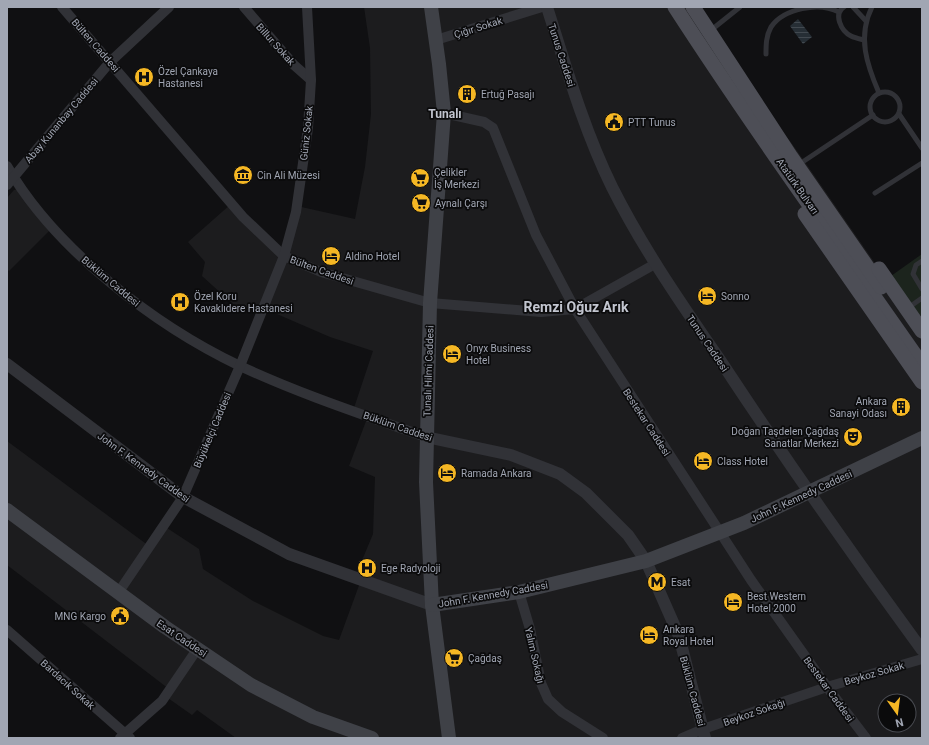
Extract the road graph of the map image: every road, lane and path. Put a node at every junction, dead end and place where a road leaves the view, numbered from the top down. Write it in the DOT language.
graph roads {
  1 [pos="62,7"];
  2 [pos="169,7"];
  3 [pos="244,7"];
  4 [pos="307,7"];
  5 [pos="431,7"];
  6 [pos="542,7"];
  7 [pos="547,7"];
  8 [pos="675,7"];
  9 [pos="693,7"];
  10 [pos="740,7"];
  11 [pos="844,7"];
  12 [pos="854,7"];
  13 [pos="872,7"];
  14 [pos="839,12"];
  15 [pos="866,21"];
  16 [pos="709,32"];
  17 [pos="436,40"];
  18 [pos="864,40"];
  19 [pos="766,54"];
  20 [pos="110,62"];
  21 [pos="311,80"];
  22 [pos="879,93"];
  23 [pos="444,113"];
  24 [pos="899,114"];
  25 [pos="873,115"];
  26 [pos="766,116"];
  27 [pos="753,126"];
  28 [pos="922,148"];
  29 [pos="804,160"];
  30 [pos="922,162"];
  31 [pos="7,166"];
  32 [pos="10,181"];
  33 [pos="875,193"];
  34 [pos="284,256"];
  35 [pos="922,261"];
  36 [pos="656,264"];
  37 [pos="922,289"];
  38 [pos="922,298"];
  39 [pos="430,303"];
  40 [pos="907,308"];
  41 [pos="575,309"];
  42 [pos="920,324"];
  43 [pos="922,347"];
  44 [pos="7,364"];
  45 [pos="922,365"];
  46 [pos="240,366"];
  47 [pos="922,382"];
  48 [pos="426,437"];
  49 [pos="922,438"];
  50 [pos="808,493"];
  51 [pos="183,497"];
  52 [pos="7,510"];
  53 [pos="720,533"];
  54 [pos="646,561"];
  55 [pos="519,592"];
  56 [pos="118,593"];
  57 [pos="432,605"];
  58 [pos="7,630"];
  59 [pos="198,648"];
  60 [pos="922,650"];
  61 [pos="922,659"];
  62 [pos="827,687"];
  63 [pos="704,733"];
  64 [pos="343,734"];
  65 [pos="125,737"];
  66 [pos="448,737"];
  67 [pos="372,738"];
  68 [pos="603,738"];
  69 [pos="682,738"];
  70 [pos="866,738"];
  1 -- 20 [label="street, Bülten Caddesi"];
  2 -- 20 [label="street, Abay Kunanbay Caddesi"];
  3 -- 21 [label="street, Billur Sokak"];
  4 -- 21 [label="street, Güniz Sokak"];
  5 -- 17 [label="main road, Tunalı Hilmi Caddesi"];
  6 -- 17 [label="street, Çığır Sokak"];
  7 -- 36 [label="street, Tunus Caddesi"];
  8 -- 27 [label="main road, Atatürk Bulvarı"];
  9 -- 16 [label="main road, Atatürk Bulvarı"];
  10 -- 16 [label="lane"];
  11 -- 14 [label="lane"];
  12 -- 15 [label="lane"];
  13 -- 15 [label="lane"];
  14 -- 18 [label="lane"];
  14 -- 19 [label="lane"];
  15 -- 18 [label="lane"];
  16 -- 26 [label="main road, Atatürk Bulvarı"];
  17 -- 23 [label="main road, Tunalı Hilmi Caddesi"];
  18 -- 22 [label="lane"];
  20 -- 32 [label="street, Abay Kunanbay Caddesi"];
  20 -- 34 [label="street, Bülten Caddesi"];
  21 -- 34 [label="street, Güniz Sokak"];
  22 -- 24 [label="lane"];
  22 -- 25 [label="lane"];
  23 -- 39 [label="main road, Tunalı Hilmi Caddesi"];
  23 -- 41 [label="street, Bestekar Caddesi"];
  24 -- 25 [label="lane"];
  24 -- 28 [label="lane"];
  25 -- 29 [label="lane"];
  26 -- 29 [label="main road"];
  26 -- 43 [label="main road, Atatürk Bulvarı"];
  27 -- 45 [label="main road, Atatürk Bulvarı"];
  27 -- 47 [label="main road"];
  29 -- 40 [label="main road"];
  30 -- 33 [label="lane"];
  31 -- 32 [label="street, Büklüm Caddesi"];
  32 -- 46 [label="street, Büklüm Caddesi"];
  34 -- 39 [label="street, Bülten Caddesi"];
  34 -- 46 [label="street, Büyükelçi Caddesi"];
  35 -- 37 [label="lane"];
  36 -- 41 [label="street, Bülten Caddesi"];
  36 -- 50 [label="street, Tunus Caddesi"];
  38 -- 40 [label="lane"];
  39 -- 41 [label="street, Bülten Caddesi"];
  39 -- 48 [label="main road, Tunalı Hilmi Caddesi"];
  40 -- 42 [label="main road"];
  41 -- 53 [label="street, Bestekar Caddesi"];
  44 -- 51 [label="street, John F. Kennedy Caddesi"];
  46 -- 48 [label="street, Büklüm Caddesi"];
  46 -- 51 [label="street, Büyükelçi Caddesi"];
  48 -- 54 [label="street, Büklüm Caddesi"];
  48 -- 57 [label="main road, Tunalı Hilmi Caddesi"];
  49 -- 50 [label="main road, John F. Kennedy Caddesi"];
  50 -- 53 [label="main road, John F. Kennedy Caddesi"];
  50 -- 60 [label="street, Tunus Caddesi"];
  51 -- 56 [label="street, Büyükelçi Caddesi"];
  51 -- 57 [label="street, John F. Kennedy Caddesi"];
  52 -- 56 [label="main road, Esat Caddesi"];
  53 -- 54 [label="main road, John F. Kennedy Caddesi"];
  53 -- 62 [label="street, Bestekar Caddesi"];
  54 -- 55 [label="main road, John F. Kennedy Caddesi"];
  54 -- 63 [label="street, Büklüm Caddesi"];
  55 -- 57 [label="main road, John F. Kennedy Caddesi"];
  55 -- 68 [label="street, Yalım Sokağı"];
  56 -- 59 [label="main road, Esat Caddesi"];
  57 -- 66 [label="main road, Tunalı Hilmi Caddesi"];
  58 -- 65 [label="street, Bardacık Sokak"];
  59 -- 64 [label="main road, Esat Caddesi"];
  59 -- 65 [label="street"];
  61 -- 62 [label="street, Beykoz Sokak"];
  62 -- 63 [label="street, Beykoz Sokağı"];
  62 -- 70 [label="street, Bestekar Caddesi"];
  63 -- 69 [label="street, Beykoz Sokağı"];
  64 -- 67 [label="main road, Esat Caddesi"];
}
